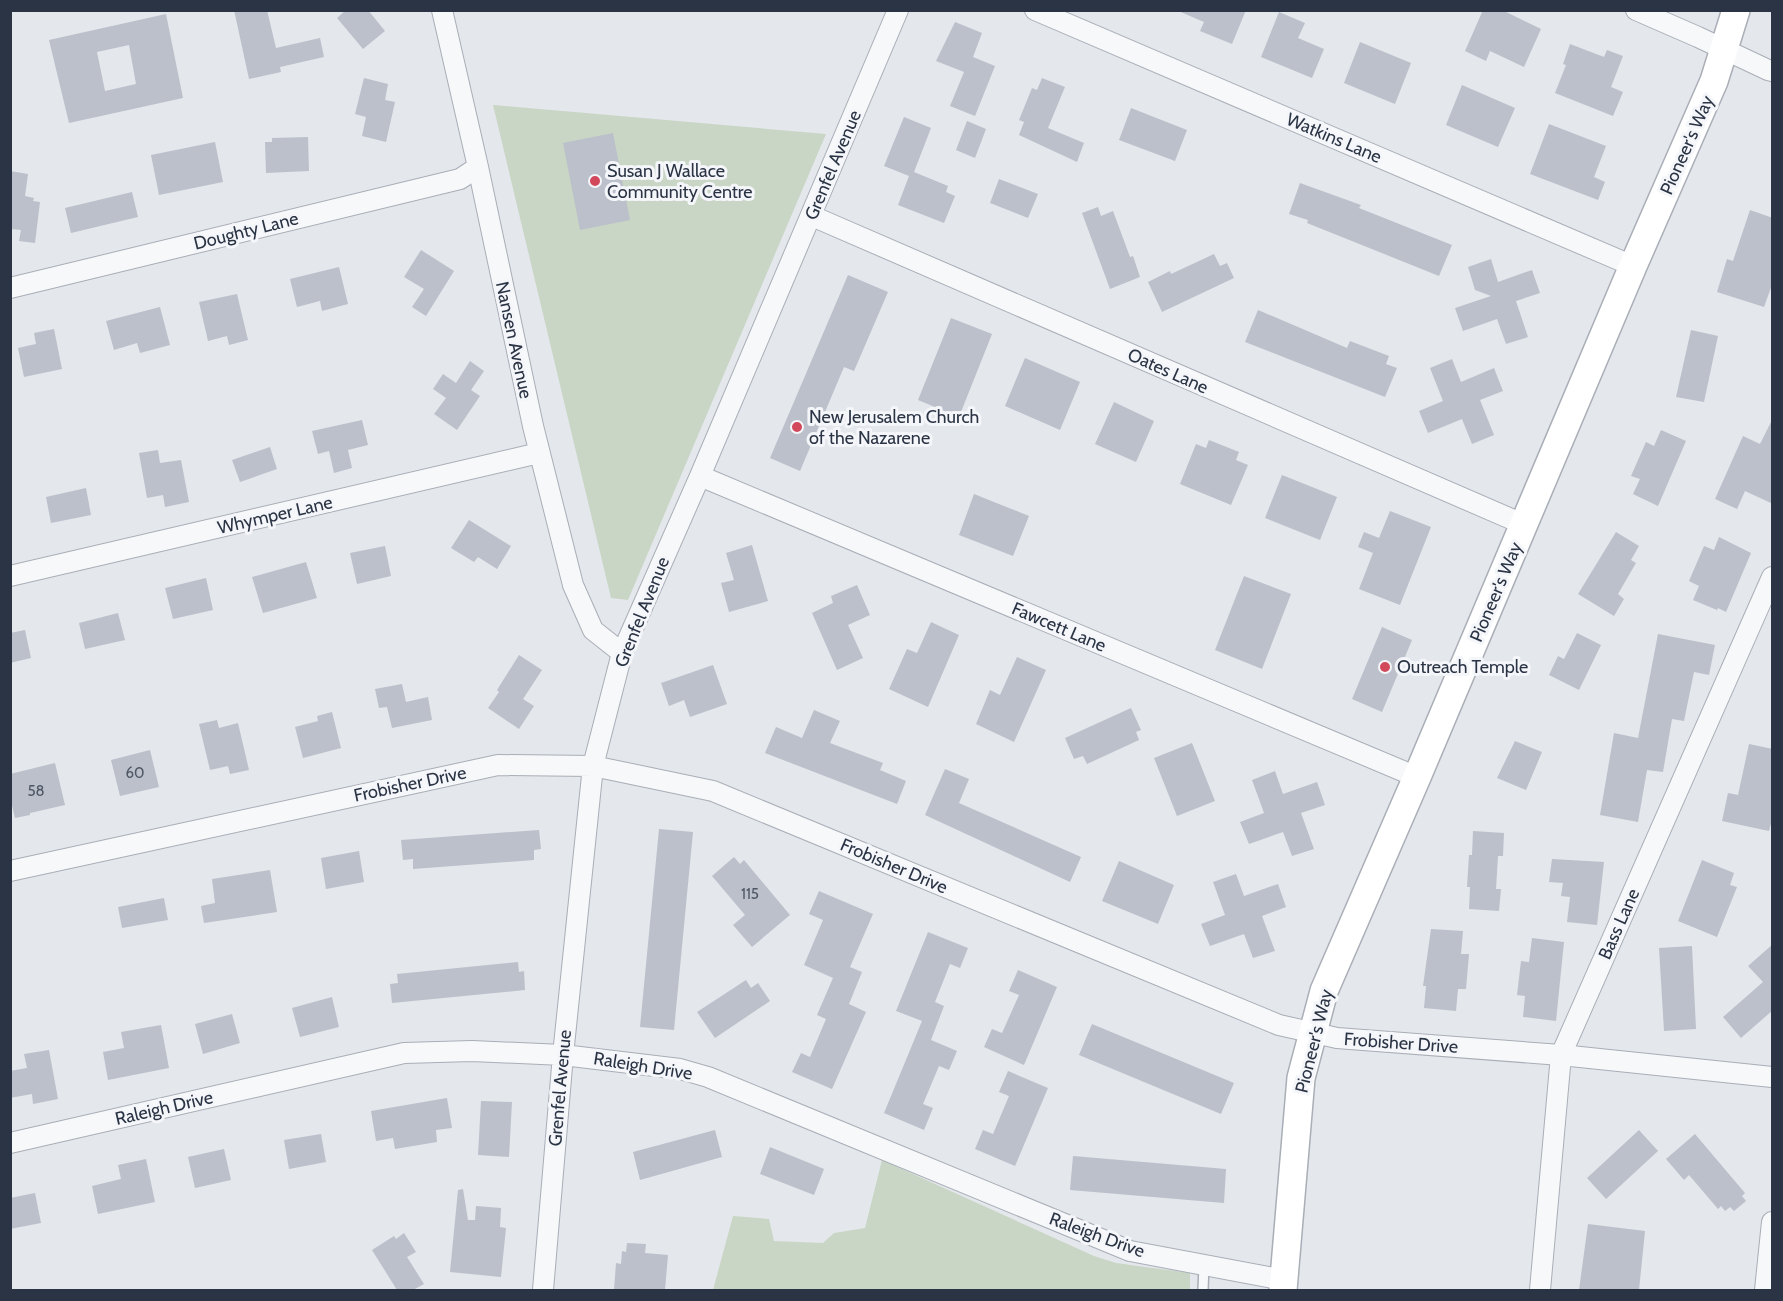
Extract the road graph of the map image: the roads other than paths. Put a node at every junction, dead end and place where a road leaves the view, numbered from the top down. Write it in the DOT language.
graph roads {
  1 [pos="442,10"];
  2 [pos="898,10"];
  3 [pos="1035,10"];
  4 [pos="1636,10"];
  5 [pos="1736,10"];
  6 [pos="1725,50"];
  7 [pos="1773,71"];
  8 [pos="478,167"];
  9 [pos="812,216"];
  10 [pos="1633,266"];
  11 [pos="10,288"];
  12 [pos="539,453"];
  13 [pos="700,476"];
  14 [pos="1525,525"];
  15 [pos="10,576"];
  16 [pos="1773,577"];
  17 [pos="622,653"];
  18 [pos="592,766"];
  19 [pos="1418,777"];
  20 [pos="10,871"];
  21 [pos="1313,1033"];
  22 [pos="563,1054"];
  23 [pos="1561,1055"];
  24 [pos="1773,1077"];
  25 [pos="10,1143"];
  26 [pos="1773,1222"];
  27 [pos="1204,1265"];
  28 [pos="1284,1285"];
  29 [pos="543,1290"];
  30 [pos="1203,1290"];
  31 [pos="1540,1290"];
  32 [pos="1765,1290"];
  1 -- 8 [label="street, Nansen Avenue"];
  2 -- 9 [label="street, Grenfel Avenue"];
  3 -- 10 [label="street, Watkins Lane"];
  4 -- 6 [label="street"];
  5 -- 6 [label="main road, Pioneer's Way"];
  6 -- 7 [label="street"];
  6 -- 10 [label="main road, Pioneer's Way"];
  8 -- 11 [label="street, Doughty Lane"];
  8 -- 12 [label="street, Nansen Avenue"];
  9 -- 13 [label="street, Grenfel Avenue"];
  9 -- 14 [label="street, Oates Lane"];
  10 -- 14 [label="main road, Pioneer's Way"];
  12 -- 15 [label="street, Whymper Lane"];
  12 -- 17 [label="street, Nansen Avenue"];
  13 -- 17 [label="street, Grenfel Avenue"];
  13 -- 19 [label="street, Fawcett Lane"];
  14 -- 19 [label="main road, Pioneer's Way"];
  16 -- 23 [label="street, Bass Lane"];
  17 -- 18 [label="street, Grenfel Avenue"];
  18 -- 20 [label="street, Frobisher Drive"];
  18 -- 21 [label="street, Frobisher Drive"];
  18 -- 22 [label="street, Grenfel Avenue"];
  19 -- 21 [label="main road, Pioneer's Way"];
  21 -- 23 [label="street, Frobisher Drive"];
  21 -- 28 [label="main road, Pioneer's Way"];
  22 -- 25 [label="street, Raleigh Drive"];
  22 -- 27 [label="street, Raleigh Drive"];
  22 -- 29 [label="street, Grenfel Avenue"];
  23 -- 24 [label="street, Frobisher Drive"];
  23 -- 31 [label="street, Bass Lane"];
  26 -- 32 [label="street"];
  27 -- 28 [label="street, Raleigh Drive"];
  27 -- 30 [label="lane"];
}
